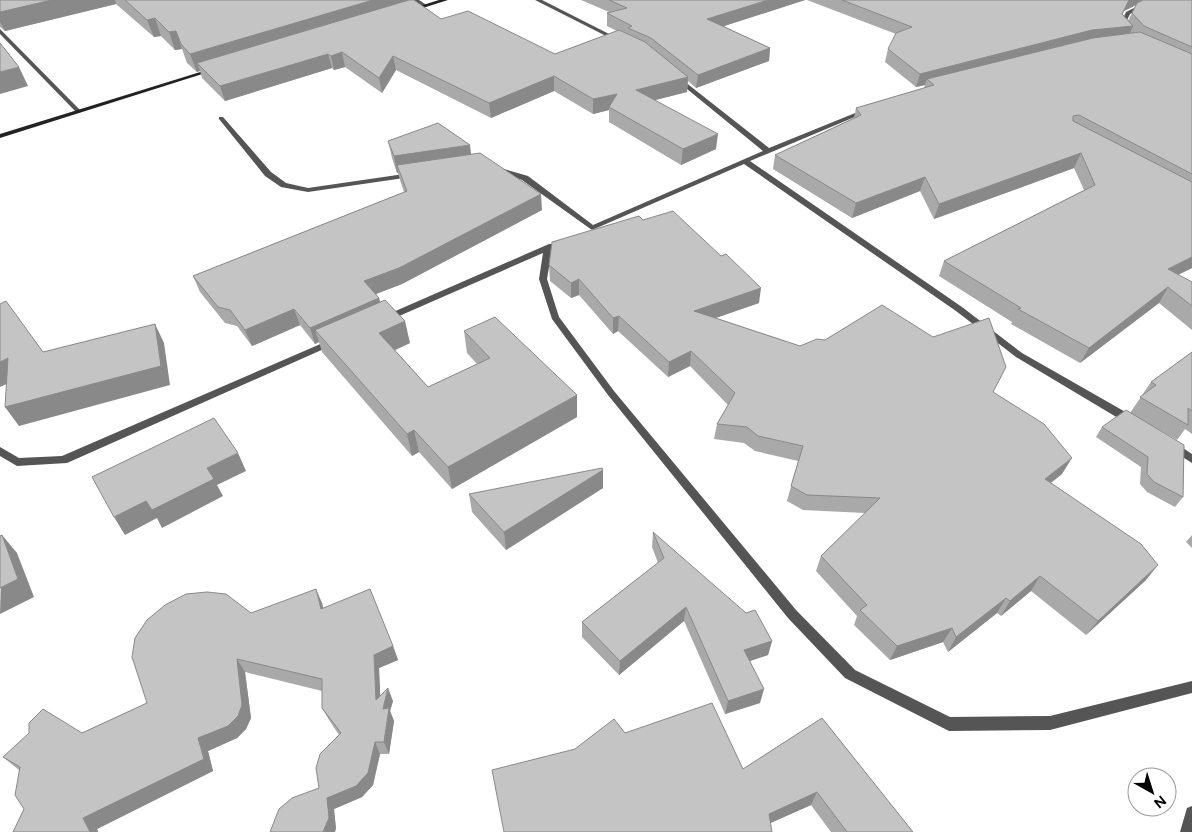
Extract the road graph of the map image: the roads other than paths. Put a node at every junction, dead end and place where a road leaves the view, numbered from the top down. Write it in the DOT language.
graph roads {
  1 [pos="415,0"];
  2 [pos="445,0"];
  3 [pos="538,0"];
  4 [pos="1154,0"];
  5 [pos="425,6"];
  6 [pos="407,11"];
  7 [pos="0,31"];
  8 [pos="1126,31"];
  9 [pos="621,41"];
  10 [pos="219,68"];
  11 [pos="676,77"];
  12 [pos="875,106"];
  13 [pos="78,111"];
  14 [pos="221,118"];
  15 [pos="0,136"];
  16 [pos="768,151"];
  17 [pos="746,160"];
  18 [pos="490,167"];
  19 [pos="423,174"];
  20 [pos="566,240"];
  21 [pos="548,248"];
  22 [pos="374,324"];
  23 [pos="337,340"];
  24 [pos="1140,425"];
  25 [pos="1165,440"];
  26 [pos="0,452"];
  27 [pos="1192,459"];
  28 [pos="1192,687"];
  29 [pos="1192,813"];
  30 [pos="1187,832"];
  1 -- 5 [label="street"];
  2 -- 5 [label="street"];
  3 -- 9 [label="street"];
  4 -- 8 [label="street"];
  5 -- 6 [label="street"];
  7 -- 13 [label="street"];
  10 -- 13 [label="street"];
  11 -- 16 [label="street"];
  12 -- 16 [label="street"];
  13 -- 15 [label="street"];
  14 -- 19 [label="street"];
  16 -- 17 [label="street"];
  17 -- 18 [label="street"];
  17 -- 24 [label="street"];
  20 -- 21 [label="street"];
  21 -- 22 [label="street"];
  21 -- 28 [label="street"];
  23 -- 26 [label="street"];
  25 -- 27 [label="street"];
  29 -- 30 [label="street"];
}
